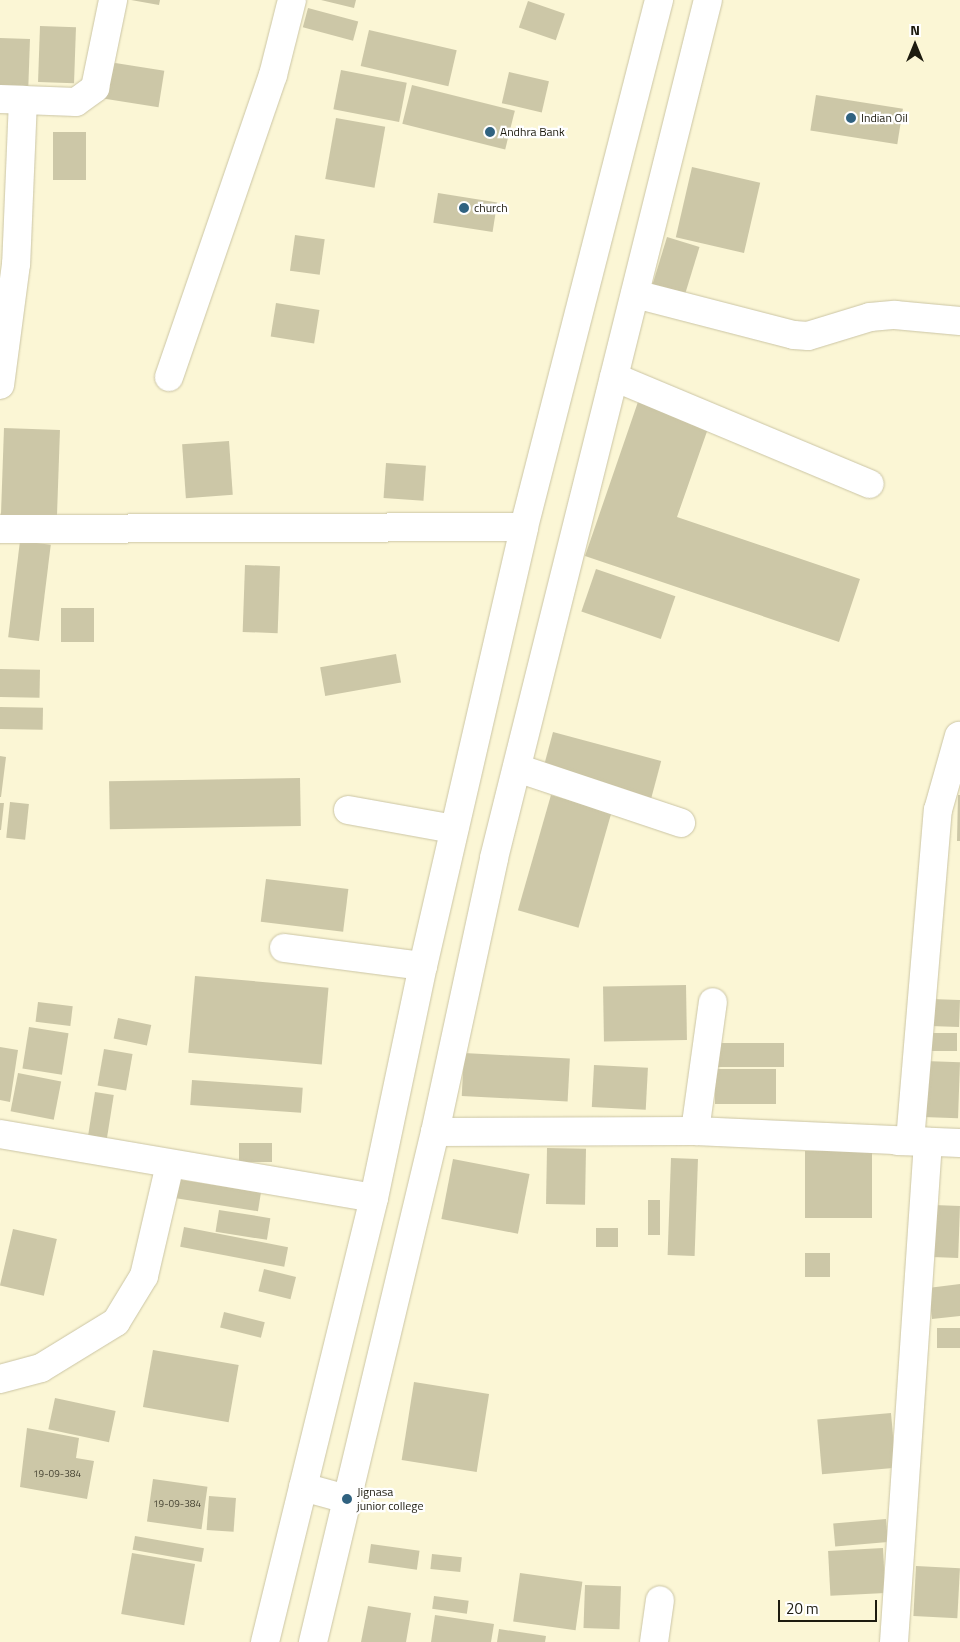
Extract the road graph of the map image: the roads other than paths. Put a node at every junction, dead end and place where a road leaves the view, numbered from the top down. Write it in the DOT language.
graph roads {
  1 [pos="113,0"];
  2 [pos="292,0"];
  3 [pos="659,0"];
  4 [pos="708,0"];
  5 [pos="12,100"];
  6 [pos="8,264"];
  7 [pos="635,294"];
  8 [pos="960,321"];
  9 [pos="614,377"];
  10 [pos="169,378"];
  11 [pos="0,385"];
  12 [pos="870,484"];
  13 [pos="524,527"];
  14 [pos="0,530"];
  15 [pos="959,736"];
  16 [pos="517,768"];
  17 [pos="348,810"];
  18 [pos="681,823"];
  19 [pos="454,829"];
  20 [pos="284,948"];
  21 [pos="422,966"];
  22 [pos="713,1002"];
  23 [pos="695,1131"];
  24 [pos="435,1132"];
  25 [pos="0,1134"];
  26 [pos="912,1141"];
  27 [pos="960,1143"];
  28 [pos="170,1164"];
  29 [pos="374,1198"];
  30 [pos="0,1379"];
  31 [pos="303,1488"];
  32 [pos="347,1500"];
  33 [pos="660,1600"];
  34 [pos="265,1642"];
  35 [pos="313,1642"];
  36 [pos="654,1642"];
  37 [pos="894,1642"];
  1 -- 5 [label="main road"];
  2 -- 10 [label="main road"];
  3 -- 13 [label="main road"];
  4 -- 7 [label="main road"];
  5 -- 6 [label="main road"];
  6 -- 11 [label="main road"];
  7 -- 8 [label="main road"];
  7 -- 9 [label="main road"];
  9 -- 12 [label="main road"];
  9 -- 16 [label="main road"];
  13 -- 14 [label="main road"];
  13 -- 19 [label="main road"];
  15 -- 26 [label="main road"];
  16 -- 18 [label="main road"];
  16 -- 24 [label="main road"];
  17 -- 19 [label="main road"];
  19 -- 21 [label="main road"];
  20 -- 21 [label="main road"];
  21 -- 29 [label="main road"];
  22 -- 23 [label="main road"];
  23 -- 24 [label="main road"];
  23 -- 26 [label="main road"];
  24 -- 32 [label="main road"];
  25 -- 28 [label="main road"];
  26 -- 27 [label="main road"];
  26 -- 37 [label="main road"];
  28 -- 29 [label="main road"];
  28 -- 30 [label="main road"];
  29 -- 31 [label="main road"];
  31 -- 32 [label="main road"];
  31 -- 34 [label="main road"];
  32 -- 35 [label="main road"];
  33 -- 36 [label="main road"];
}
